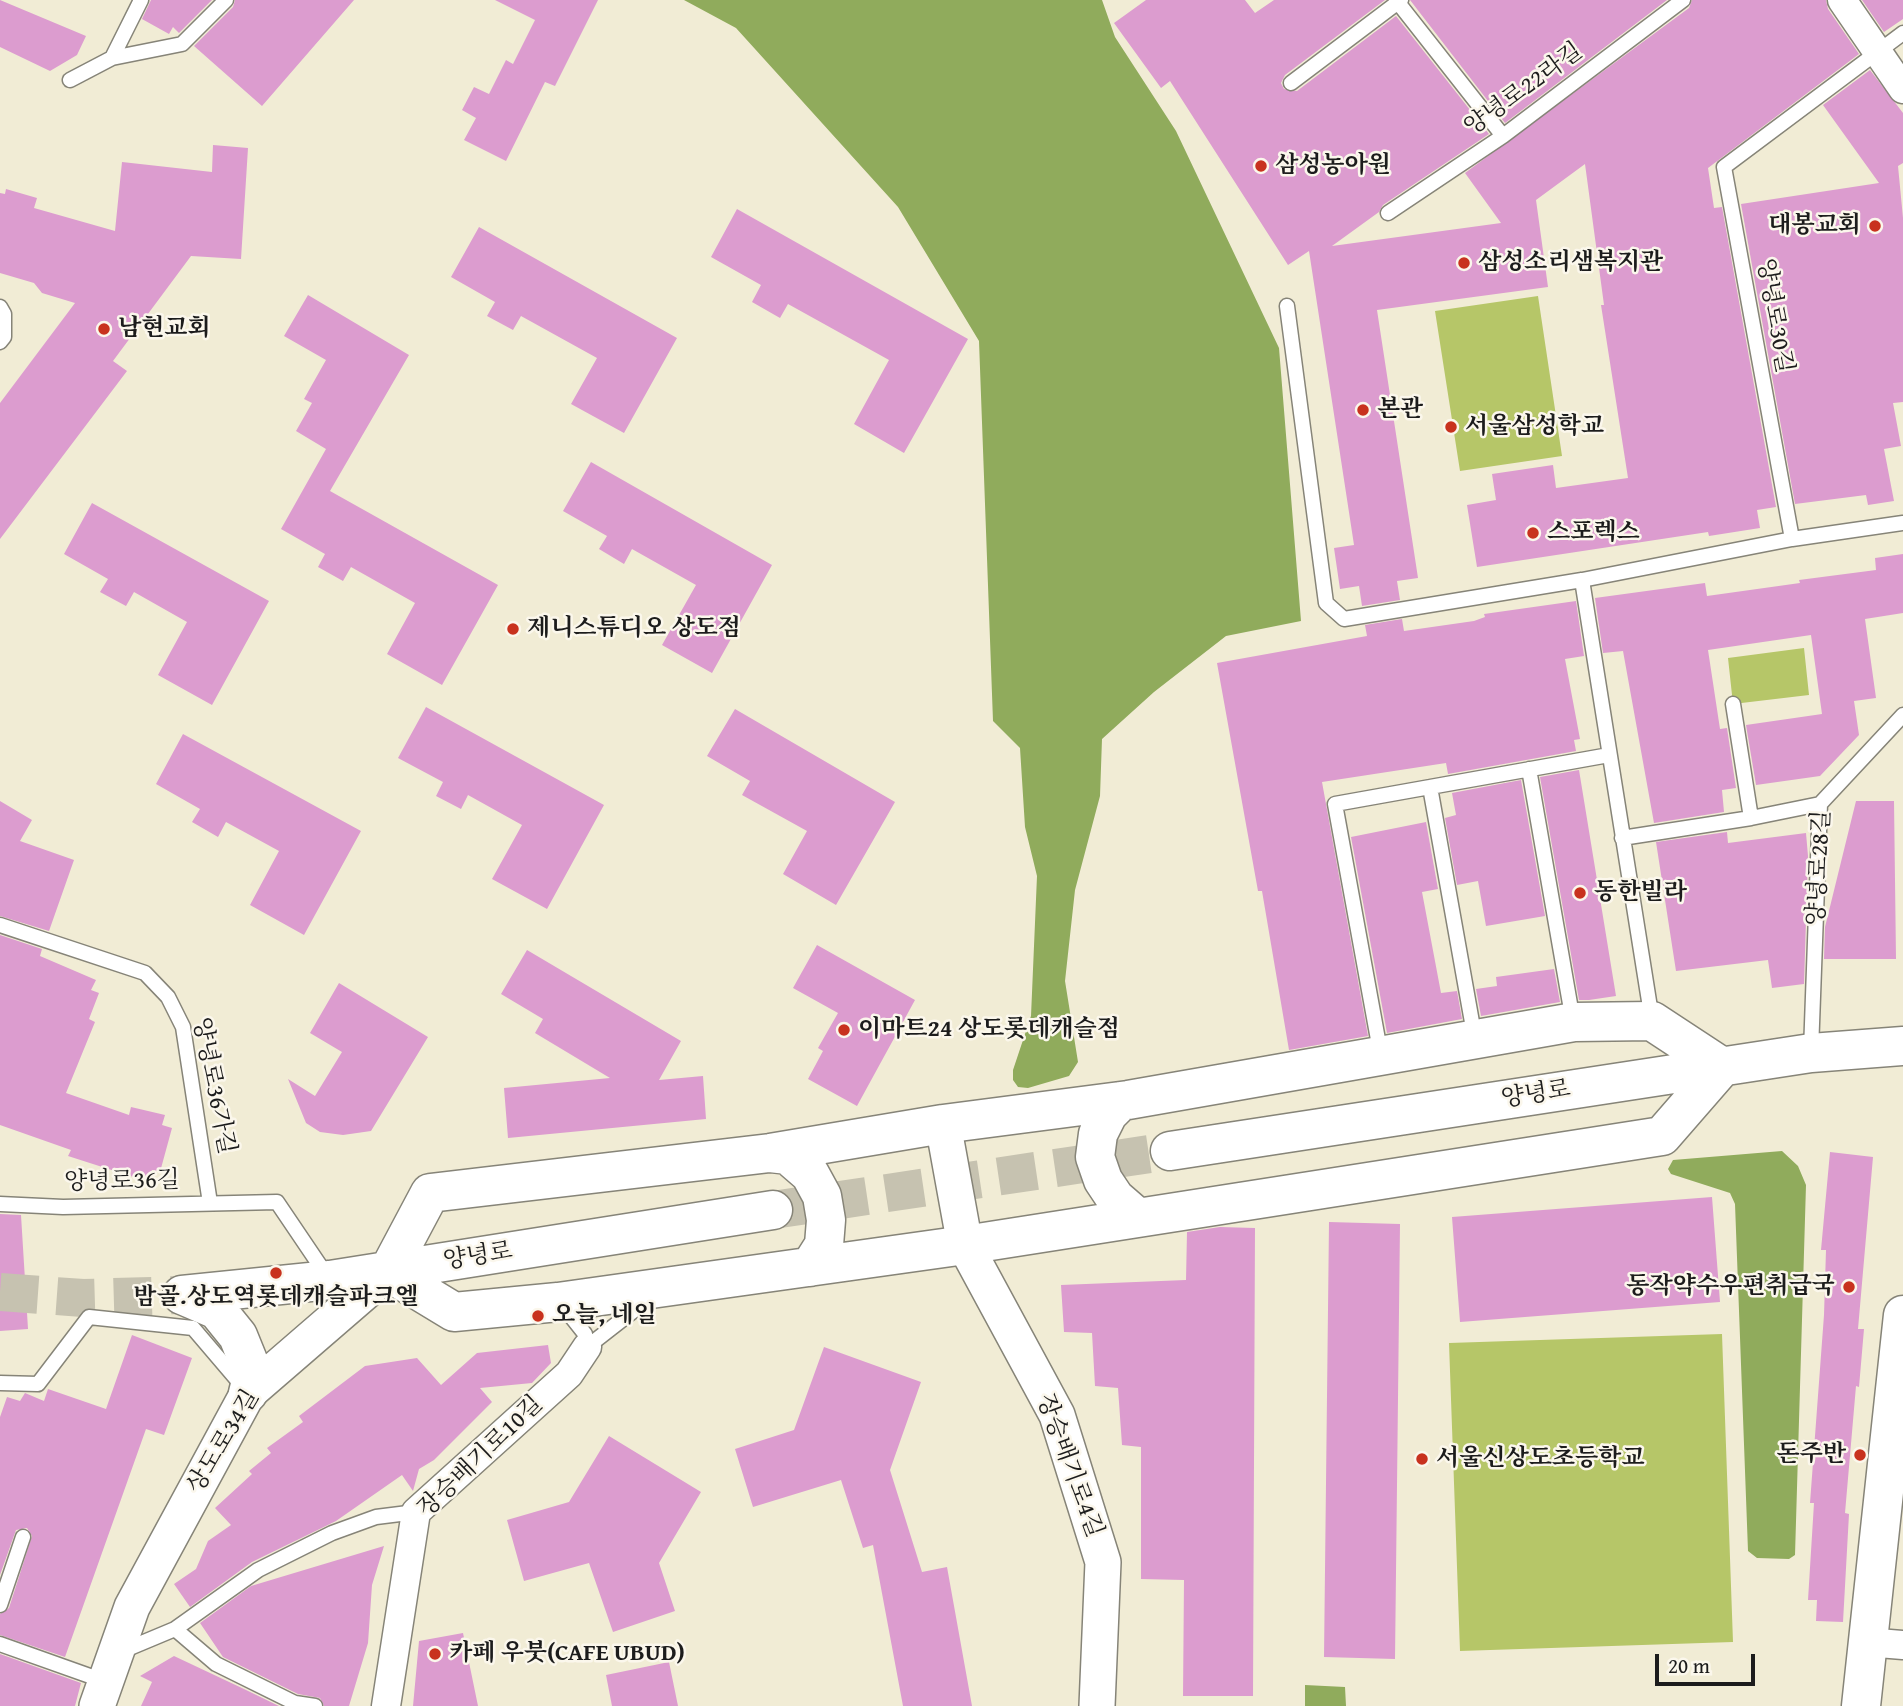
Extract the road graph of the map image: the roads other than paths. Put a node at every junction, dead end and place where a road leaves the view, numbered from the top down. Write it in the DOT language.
graph roads {
  1 [pos="141,0"];
  2 [pos="226,0"];
  3 [pos="1683,0"];
  4 [pos="1842,0"];
  5 [pos="1399,1"];
  6 [pos="1903,33"];
  7 [pos="1878,51"];
  8 [pos="112,58"];
  9 [pos="71,80"];
  10 [pos="1291,83"];
  11 [pos="1903,89"];
  12 [pos="1503,136"];
  13 [pos="1388,213"];
  14 [pos="1287,306"];
  15 [pos="0,307"];
  16 [pos="0,342"];
  17 [pos="1903,523"];
  18 [pos="1791,539"];
  19 [pos="1582,580"];
  20 [pos="1733,704"];
  21 [pos="1903,715"];
  22 [pos="1609,755"];
  23 [pos="1529,769"];
  24 [pos="1430,787"];
  25 [pos="1820,804"];
  26 [pos="1751,818"];
  27 [pos="1622,838"];
  28 [pos="0,925"];
  29 [pos="1652,1021"];
  30 [pos="1574,1022"];
  31 [pos="1475,1041"];
  32 [pos="1903,1046"];
  33 [pos="1811,1053"];
  34 [pos="1382,1057"];
  35 [pos="1722,1067"];
  36 [pos="1121,1101"];
  37 [pos="943,1124"];
  38 [pos="1170,1151"];
  39 [pos="770,1153"];
  40 [pos="211,1203"];
  41 [pos="0,1204"];
  42 [pos="773,1210"];
  43 [pos="1138,1218"];
  44 [pos="965,1245"];
  45 [pos="810,1267"];
  46 [pos="388,1272"];
  47 [pos="330,1280"];
  48 [pos="663,1287"];
  49 [pos="558,1302"];
  50 [pos="1903,1315"];
  51 [pos="587,1347"];
  52 [pos="0,1383"];
  53 [pos="248,1393"];
  54 [pos="416,1512"];
  55 [pos="23,1537"];
  56 [pos="0,1605"];
  57 [pos="175,1629"];
  58 [pos="0,1644"];
  59 [pos="1885,1644"];
  60 [pos="106,1680"];
  61 [pos="315,1706"];
  62 [pos="386,1706"];
  63 [pos="1097,1706"];
  64 [pos="1861,1706"];
  1 -- 8 [label="lane"];
  2 -- 8 [label="lane"];
  3 -- 12 [label="lane, 양녕로22라길"];
  4 -- 7 [label="street"];
  5 -- 10 [label="lane"];
  5 -- 12 [label="lane"];
  6 -- 7 [label="lane"];
  7 -- 11 [label="street"];
  7 -- 18 [label="lane, 양녕로30길"];
  8 -- 9 [label="lane"];
  12 -- 13 [label="lane, 양녕로22라길"];
  14 -- 19 [label="lane"];
  15 -- 16 [label="lane"];
  17 -- 18 [label="lane"];
  18 -- 19 [label="lane"];
  19 -- 22 [label="lane"];
  20 -- 26 [label="lane"];
  21 -- 25 [label="lane, 양녕로28길"];
  22 -- 23 [label="lane"];
  22 -- 27 [label="lane"];
  23 -- 24 [label="lane"];
  23 -- 30 [label="lane"];
  24 -- 31 [label="lane"];
  24 -- 34 [label="lane"];
  25 -- 26 [label="lane"];
  25 -- 33 [label="lane, 양녕로28길"];
  26 -- 27 [label="lane"];
  27 -- 29 [label="lane"];
  28 -- 40 [label="lane, 양녕로36가길"];
  29 -- 30 [label="main road"];
  29 -- 35 [label="main road"];
  30 -- 31 [label="main road"];
  31 -- 34 [label="main road"];
  32 -- 33 [label="main road, 양녕로"];
  33 -- 35 [label="main road, 양녕로"];
  34 -- 36 [label="main road"];
  35 -- 38 [label="main road, 양녕로"];
  35 -- 43 [label="main road"];
  36 -- 37 [label="main road"];
  36 -- 43 [label="main road"];
  37 -- 39 [label="main road"];
  37 -- 44 [label="street, 장승배기로4길"];
  39 -- 45 [label="main road"];
  39 -- 46 [label="main road"];
  40 -- 41 [label="lane, 양녕로36길"];
  40 -- 47 [label="lane, 양녕로36길"];
  42 -- 46 [label="main road, 양녕로"];
  43 -- 44 [label="main road"];
  44 -- 45 [label="main road"];
  44 -- 63 [label="street, 장승배기로4길"];
  45 -- 48 [label="main road"];
  46 -- 47 [label="main road, 양녕로"];
  46 -- 49 [label="main road"];
  46 -- 53 [label="street, 상도로34길"];
  47 -- 53 [label="main road, 양녕로"];
  48 -- 49 [label="main road"];
  48 -- 51 [label="lane"];
  49 -- 51 [label="lane"];
  50 -- 59 [label="main road"];
  51 -- 54 [label="street, 장승배기로10길"];
  52 -- 53 [label="lane"];
  53 -- 60 [label="street, 상도로34길"];
  54 -- 57 [label="lane"];
  54 -- 62 [label="street, 장승배기로10길"];
  55 -- 56 [label="lane"];
  57 -- 60 [label="lane"];
  57 -- 61 [label="lane"];
  58 -- 60 [label="lane"];
  59 -- 64 [label="main road"];
}
